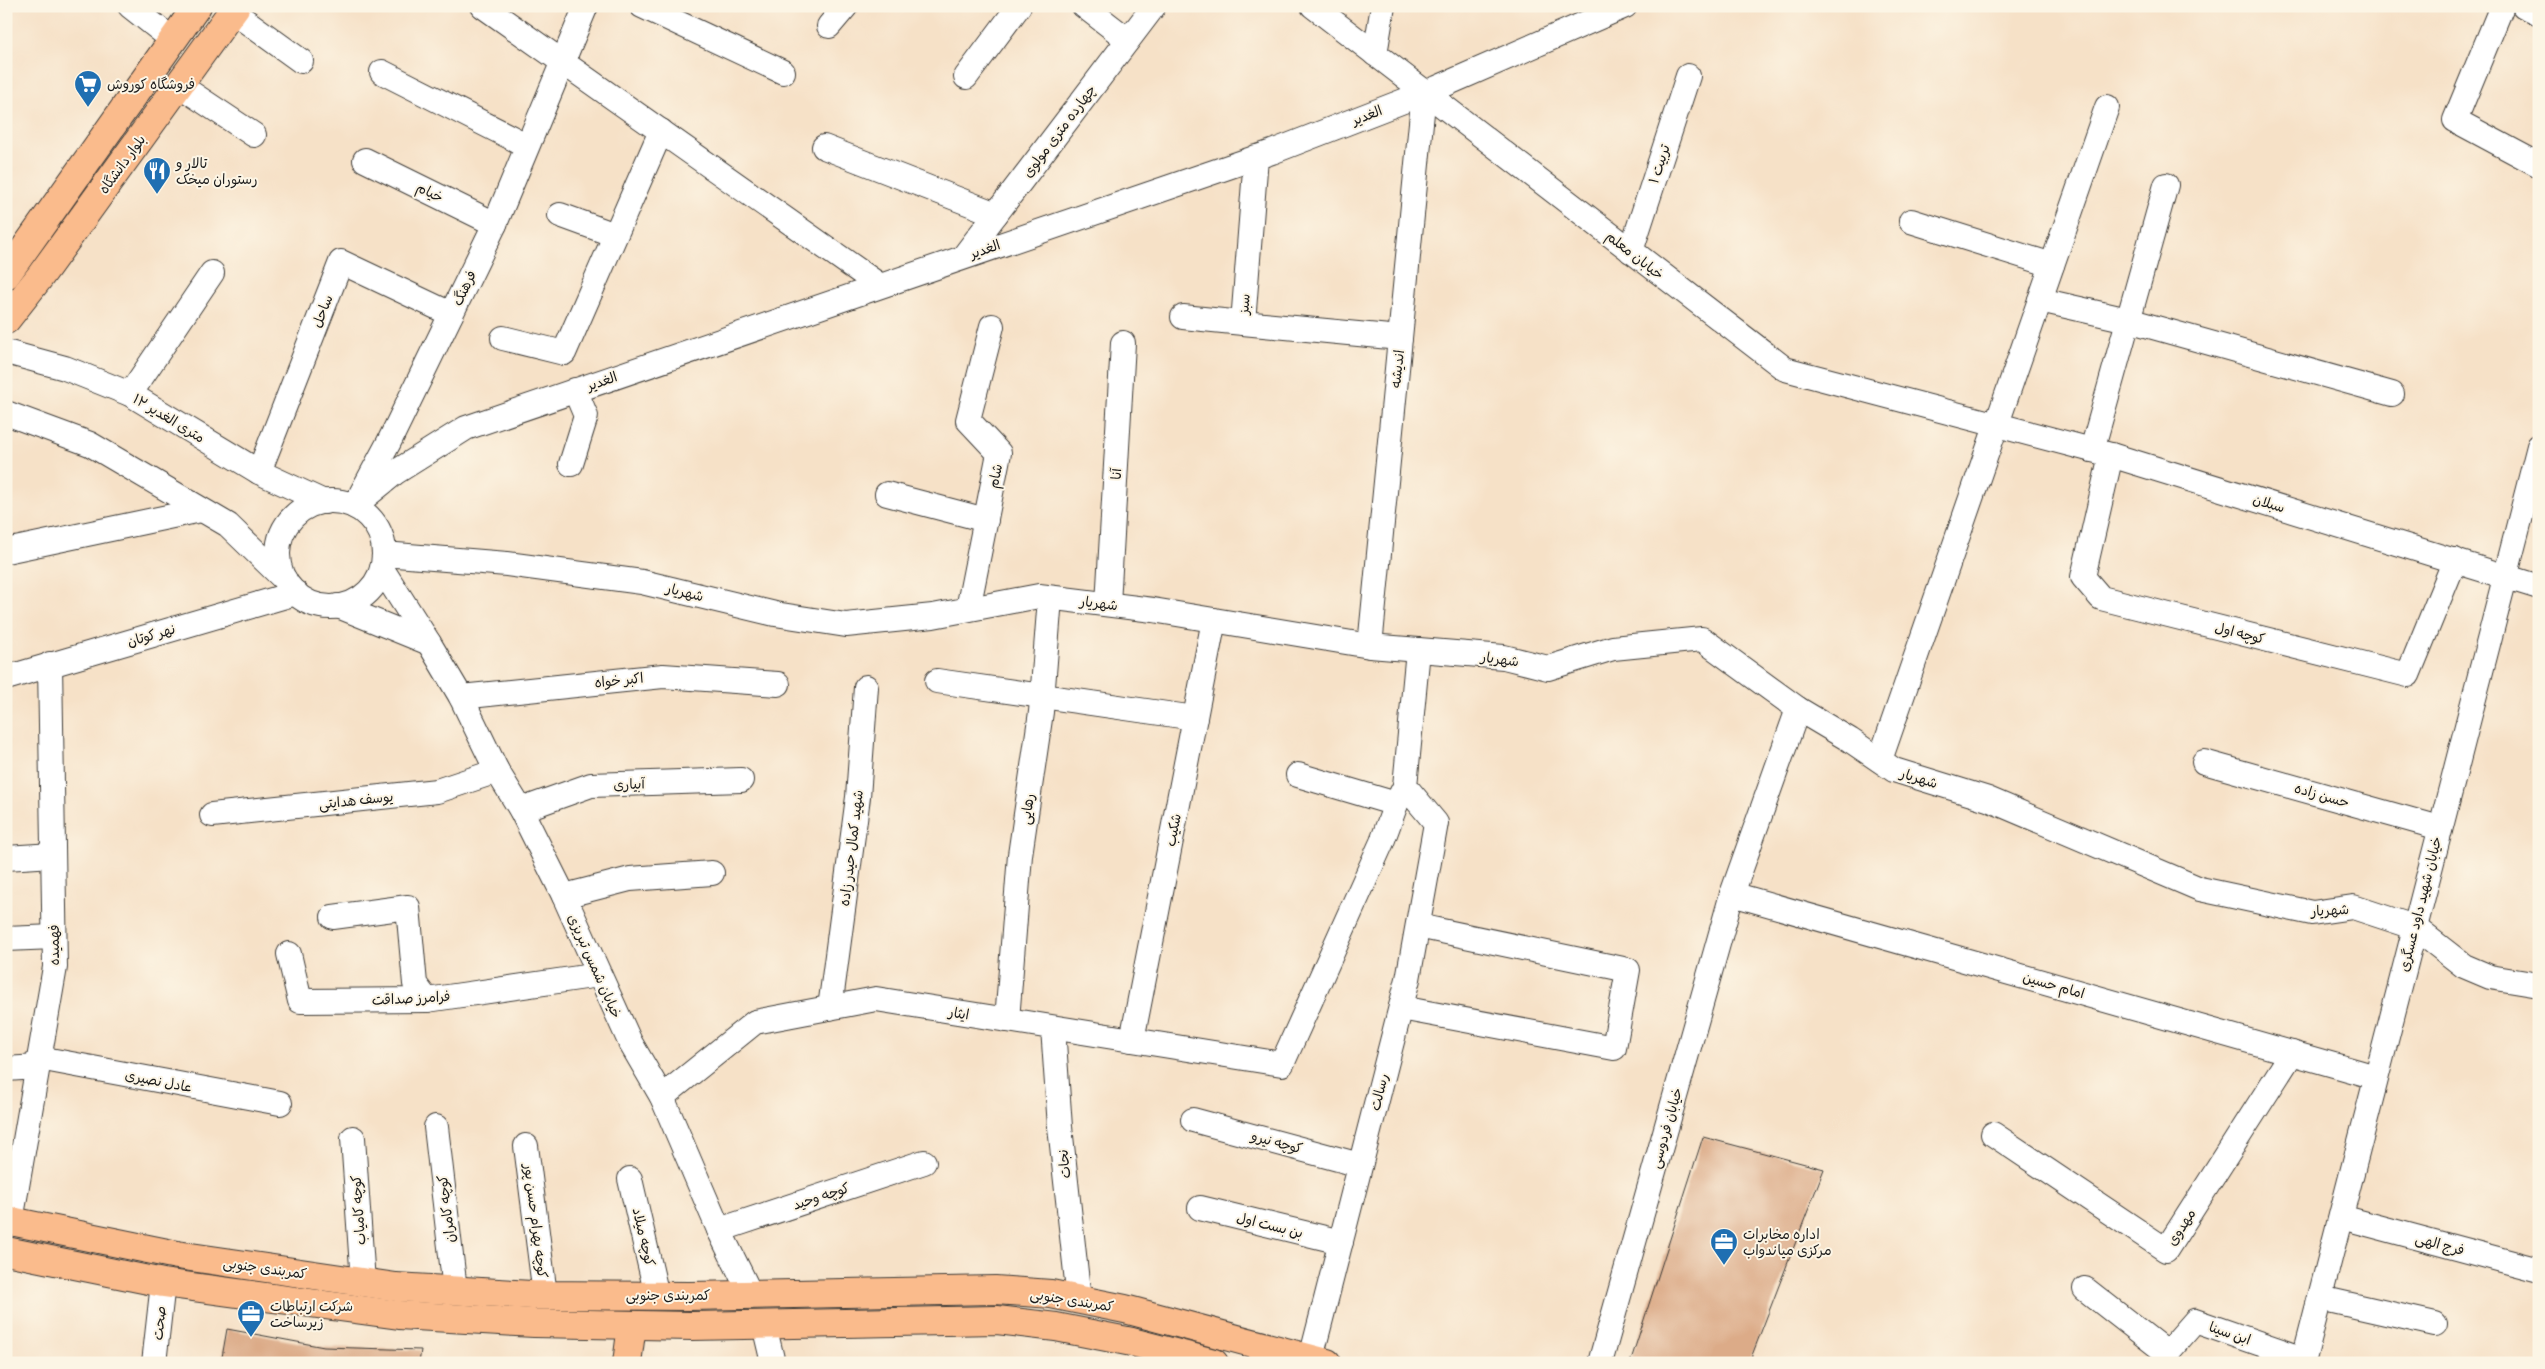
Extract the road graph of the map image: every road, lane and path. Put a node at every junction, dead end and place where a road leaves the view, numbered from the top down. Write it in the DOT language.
graph roads {
  1 [pos="130,6"];
  2 [pos="197,6"];
  3 [pos="483,6"];
  4 [pos="586,6"];
  5 [pos="642,6"];
  6 [pos="846,6"];
  7 [pos="1019,6"];
  8 [pos="1084,6"];
  9 [pos="1154,6"];
  10 [pos="1313,6"];
  11 [pos="1383,6"];
  12 [pos="1625,6"];
  13 [pos="2502,6"];
  14 [pos="2524,6"];
  15 [pos="234,9"];
  16 [pos="2539,13"];
  17 [pos="1581,15"];
  18 [pos="829,26"];
  19 [pos="173,40"];
  20 [pos="1128,40"];
  21 [pos="1375,54"];
  22 [pos="301,61"];
  23 [pos="561,64"];
  24 [pos="382,72"];
  25 [pos="782,72"];
  26 [pos="1688,76"];
  27 [pos="966,77"];
  28 [pos="179,85"];
  29 [pos="1424,92"];
  30 [pos="2107,107"];
  31 [pos="661,131"];
  32 [pos="254,136"];
  33 [pos="526,145"];
  34 [pos="824,147"];
  35 [pos="1256,157"];
  36 [pos="365,160"];
  37 [pos="2539,165"];
  38 [pos="2166,185"];
  39 [pos="996,214"];
  40 [pos="560,215"];
  41 [pos="1911,221"];
  42 [pos="494,224"];
  43 [pos="615,235"];
  44 [pos="1631,251"];
  45 [pos="964,256"];
  46 [pos="2052,264"];
  47 [pos="212,273"];
  48 [pos="6,275"];
  49 [pos="879,285"];
  50 [pos="2040,300"];
  51 [pos="451,314"];
  52 [pos="1184,317"];
  53 [pos="6,320"];
  54 [pos="2128,320"];
  55 [pos="1243,323"];
  56 [pos="992,326"];
  57 [pos="503,338"];
  58 [pos="1400,338"];
  59 [pos="1123,343"];
  60 [pos="6,352"];
  61 [pos="575,390"];
  62 [pos="130,394"];
  63 [pos="2392,394"];
  64 [pos="6,413"];
  65 [pos="1997,423"];
  66 [pos="2539,446"];
  67 [pos="2102,452"];
  68 [pos="571,464"];
  69 [pos="259,472"];
  70 [pos="887,494"];
  71 [pos="324,502"];
  72 [pos="354,506"];
  73 [pos="201,510"];
  74 [pos="986,520"];
  75 [pos="6,551"];
  76 [pos="2455,560"];
  77 [pos="383,561"];
  78 [pos="2504,576"];
  79 [pos="291,587"];
  80 [pos="2539,587"];
  81 [pos="1050,598"];
  82 [pos="1108,604"];
  83 [pos="338,606"];
  84 [pos="968,610"];
  85 [pos="1214,620"];
  86 [pos="429,642"];
  87 [pos="1370,646"];
  88 [pos="1418,650"];
  89 [pos="50,664"];
  90 [pos="6,678"];
  91 [pos="937,681"];
  92 [pos="778,684"];
  93 [pos="866,687"];
  94 [pos="1042,696"];
  95 [pos="461,697"];
  96 [pos="1798,709"];
  97 [pos="1195,718"];
  98 [pos="1880,760"];
  99 [pos="2204,762"];
  100 [pos="497,771"];
  101 [pos="1298,775"];
  102 [pos="741,780"];
  103 [pos="1401,795"];
  104 [pos="521,810"];
  105 [pos="212,815"];
  106 [pos="2440,828"];
  107 [pos="53,855"];
  108 [pos="6,858"];
  109 [pos="712,873"];
  110 [pos="1732,894"];
  111 [pos="564,896"];
  112 [pos="333,917"];
  113 [pos="1418,926"];
  114 [pos="2414,927"];
  115 [pos="54,937"];
  116 [pos="6,939"];
  117 [pos="289,954"];
  118 [pos="599,975"];
  119 [pos="2539,985"];
  120 [pos="427,1000"];
  121 [pos="830,1008"];
  122 [pos="1401,1008"];
  123 [pos="1007,1020"];
  124 [pos="1053,1028"];
  125 [pos="1132,1040"];
  126 [pos="2292,1053"];
  127 [pos="38,1063"];
  128 [pos="6,1069"];
  129 [pos="2376,1077"];
  130 [pos="662,1096"];
  131 [pos="280,1103"];
  132 [pos="1193,1120"];
  133 [pos="436,1127"];
  134 [pos="1993,1134"];
  135 [pos="353,1138"];
  136 [pos="526,1146"];
  137 [pos="924,1162"];
  138 [pos="1360,1165"];
  139 [pos="630,1178"];
  140 [pos="1200,1208"];
  141 [pos="2341,1217"];
  142 [pos="9,1221"];
  143 [pos="719,1230"];
  144 [pos="1341,1242"];
  145 [pos="6,1251"];
  146 [pos="2539,1270"];
  147 [pos="163,1282"];
  148 [pos="363,1282"];
  149 [pos="2085,1289"];
  150 [pos="455,1290"];
  151 [pos="751,1294"];
  152 [pos="546,1295"];
  153 [pos="657,1296"];
  154 [pos="2320,1298"];
  155 [pos="1079,1300"];
  156 [pos="2434,1324"];
  157 [pos="632,1325"];
  158 [pos="764,1325"];
  159 [pos="2167,1358"];
  160 [pos="1319,1361"];
  161 [pos="2304,1361"];
  162 [pos="154,1363"];
  163 [pos="626,1363"];
  164 [pos="773,1363"];
  165 [pos="1214,1363"];
  166 [pos="1600,1363"];
  1 -- 19 [label="street"];
  2 -- 19 [label="main road"];
  3 -- 23 [label="street"];
  4 -- 23 [label="street, فرهنگ"];
  5 -- 25 [label="street"];
  6 -- 18 [label="street"];
  7 -- 27 [label="street"];
  8 -- 20 [label="street"];
  9 -- 20 [label="street, چهارده متری مولوی"];
  10 -- 21 [label="street, خیابان معلم"];
  11 -- 21 [label="street"];
  12 -- 17 [label="street, الغدیر"];
  13 -- 37 [label="street"];
  14 -- 16 [label="street"];
  15 -- 22 [label="street"];
  15 -- 28 [label="main road, بلوار دانشگاه"];
  17 -- 29 [label="street, الغدیر"];
  19 -- 48 [label="main road"];
  20 -- 39 [label="street, چهارده متری مولوی"];
  21 -- 29 [label="street, خیابان معلم"];
  23 -- 31 [label="street"];
  23 -- 33 [label="street, فرهنگ"];
  24 -- 33 [label="street"];
  26 -- 44 [label="street, تربیت ۱"];
  28 -- 32 [label="street"];
  28 -- 53 [label="main road, بلوار دانشگاه"];
  29 -- 35 [label="street, الغدیر"];
  29 -- 44 [label="street, خیابان معلم"];
  29 -- 58 [label="street, اندیشه"];
  30 -- 46 [label="street"];
  31 -- 43 [label="street"];
  31 -- 49 [label="street"];
  33 -- 42 [label="street, فرهنگ"];
  34 -- 39 [label="street"];
  35 -- 45 [label="street, الغدیر"];
  35 -- 55 [label="street, سبز"];
  36 -- 42 [label="street, خیام"];
  38 -- 54 [label="street"];
  39 -- 45 [label="street, چهارده متری مولوی"];
  40 -- 43 [label="street"];
  41 -- 46 [label="street"];
  42 -- 51 [label="street, فرهنگ"];
  43 -- 57 [label="street"];
  44 -- 65 [label="street, خیابان معلم"];
  45 -- 49 [label="street, الغدیر"];
  46 -- 50 [label="street"];
  47 -- 62 [label="street"];
  49 -- 61 [label="street, الغدیر"];
  50 -- 54 [label="street"];
  50 -- 65 [label="street"];
  51 -- 69 [label="street, ساحل"];
  51 -- 72 [label="street, فرهنگ"];
  52 -- 55 [label="street"];
  54 -- 63 [label="street"];
  54 -- 67 [label="street"];
  55 -- 58 [label="street, سبز"];
  56 -- 74 [label="street, شام"];
  58 -- 87 [label="street, اندیشه"];
  59 -- 82 [label="street, آنا"];
  60 -- 62 [label="street, ۱۲ متری الغدیر"];
  61 -- 68 [label="street"];
  61 -- 72 [label="street, الغدیر"];
  62 -- 69 [label="street, ۱۲ متری الغدیر"];
  64 -- 73 [label="street"];
  65 -- 67 [label="street, سبلان"];
  65 -- 98 [label="street"];
  66 -- 78 [label="street, خیابان شهید داود عسگری"];
  67 -- 76 [label="street, سبلان"];
  67 -- 76 [label="street, کوچه اول"];
  69 -- 71 [label="street, ۱۲ متری الغدیر"];
  70 -- 74 [label="street"];
  71 -- 72 [label="street"];
  71 -- 79 [label="street"];
  72 -- 77 [label="street"];
  73 -- 75 [label="street"];
  73 -- 79 [label="street"];
  74 -- 84 [label="street, شام"];
  76 -- 78 [label="street, سبلان"];
  77 -- 83 [label="street"];
  77 -- 84 [label="street, شهریار"];
  77 -- 86 [label="street, خیابان شمس تبریزی"];
  78 -- 80 [label="street, سبلان"];
  78 -- 106 [label="street, خیابان شهید داود عسگری"];
  79 -- 83 [label="street"];
  79 -- 89 [label="street, نهر کوتان"];
  81 -- 82 [label="street, شهریار"];
  81 -- 84 [label="street, شهریار"];
  81 -- 94 [label="street, رهایی"];
  82 -- 85 [label="street, شهریار"];
  83 -- 86 [label="street"];
  85 -- 87 [label="street, شهریار"];
  85 -- 97 [label="street, شکیب"];
  86 -- 95 [label="street, خیابان شمس تبریزی"];
  87 -- 88 [label="street, شهریار"];
  88 -- 96 [label="street, شهریار"];
  88 -- 103 [label="street"];
  89 -- 90 [label="street, نهر کوتان"];
  89 -- 107 [label="street, فهمیده"];
  91 -- 94 [label="street"];
  92 -- 95 [label="street, اکبر خواه"];
  93 -- 121 [label="street, شهید کمال حیدر زاده"];
  94 -- 97 [label="street"];
  94 -- 123 [label="street, رهایی"];
  95 -- 100 [label="street, خیابان شمس تبریزی"];
  96 -- 98 [label="street, شهریار"];
  96 -- 110 [label="street, خیابان فردوسی"];
  97 -- 125 [label="street, شکیب"];
  98 -- 114 [label="street, شهریار"];
  99 -- 106 [label="street, حسن زاده"];
  100 -- 104 [label="street, خیابان شمس تبریزی"];
  100 -- 105 [label="street, یوسف هدایتی"];
  101 -- 103 [label="street"];
  102 -- 104 [label="street, آبیاری"];
  103 -- 113 [label="street, رسالت"];
  103 -- 125 [label="street, ایثار"];
  104 -- 111 [label="street, خیابان شمس تبریزی"];
  106 -- 114 [label="street, خیابان شهید داود عسگری"];
  107 -- 108 [label="street"];
  107 -- 115 [label="street, فهمیده"];
  109 -- 111 [label="street"];
  110 -- 126 [label="street, امام حسین"];
  110 -- 166 [label="street, خیابان فردوسی"];
  111 -- 118 [label="street, خیابان شمس تبریزی"];
  112 -- 120 [label="street"];
  113 -- 122 [label="street, رسالت"];
  113 -- 122 [label="street"];
  114 -- 119 [label="street, شهریار"];
  114 -- 129 [label="street, خیابان شهید داود عسگری"];
  115 -- 116 [label="street"];
  115 -- 127 [label="street, فهمیده"];
  117 -- 120 [label="street, فرامرز صداقت"];
  118 -- 120 [label="street, فرامرز صداقت"];
  118 -- 130 [label="street, خیابان شمس تبریزی"];
  121 -- 123 [label="street, ایثار"];
  121 -- 130 [label="street, ایثار"];
  122 -- 138 [label="street, رسالت"];
  123 -- 124 [label="street, ایثار"];
  124 -- 125 [label="street, ایثار"];
  124 -- 155 [label="street, نجات"];
  126 -- 129 [label="street, امام حسین"];
  126 -- 134 [label="street, مهدوی"];
  127 -- 128 [label="street, عادل نصیری"];
  127 -- 131 [label="street, عادل نصیری"];
  127 -- 142 [label="street, فهمیده"];
  129 -- 141 [label="street, خیابان شهید داود عسگری"];
  130 -- 143 [label="street, خیابان شمس تبریزی"];
  132 -- 138 [label="street, کوچه نیرو"];
  133 -- 150 [label="street, کوچه کامران"];
  135 -- 148 [label="street, کوچه کامیاب"];
  136 -- 152 [label="street, کوچه بهرام حسن پور"];
  137 -- 143 [label="street, کوچه وحید"];
  138 -- 144 [label="street, رسالت"];
  139 -- 153 [label="street, کوچه میلاد"];
  140 -- 144 [label="street, بن بست اول"];
  141 -- 146 [label="street, فرج الهی"];
  141 -- 154 [label="street, خیابان شهید داود عسگری"];
  142 -- 148 [label="main road, کمربندی جنوبی"];
  143 -- 151 [label="street, خیابان شمس تبریزی"];
  144 -- 160 [label="street, رسالت"];
  145 -- 147 [label="main road, کمربندی جنوبی"];
  147 -- 157 [label="main road, کمربندی جنوبی"];
  147 -- 162 [label="street, صحت"];
  148 -- 150 [label="main road, کمربندی جنوبی"];
  149 -- 159 [label="street, ابن سینا"];
  150 -- 152 [label="main road, کمربندی جنوبی"];
  151 -- 153 [label="main road, کمربندی جنوبی"];
  151 -- 155 [label="main road, کمربندی جنوبی"];
  151 -- 158 [label="main road"];
  152 -- 153 [label="main road, کمربندی جنوبی"];
  154 -- 156 [label="street"];
  154 -- 161 [label="street, خیابان شهید داود عسگری"];
  155 -- 160 [label="main road, کمربندی جنوبی"];
  157 -- 158 [label="main road, کمربندی جنوبی"];
  157 -- 163 [label="main road"];
  158 -- 164 [label="street"];
  158 -- 165 [label="main road, کمربندی جنوبی"];
  159 -- 161 [label="street, ابن سینا"];
}
